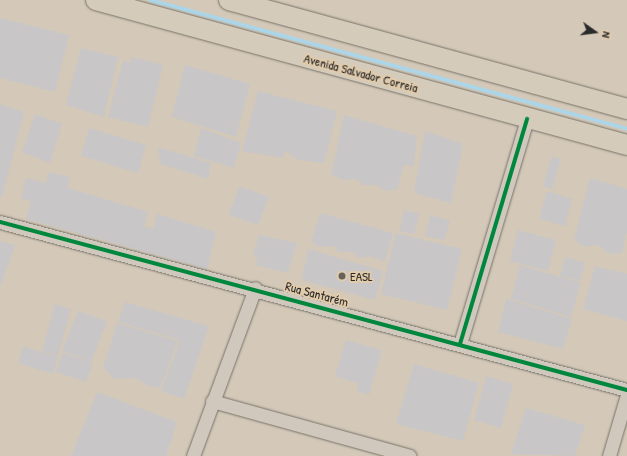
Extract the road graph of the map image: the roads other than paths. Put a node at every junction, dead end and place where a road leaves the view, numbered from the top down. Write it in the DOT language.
graph roads {
  1 [pos="96,0"];
  2 [pos="229,0"];
  3 [pos="627,109"];
  4 [pos="527,119"];
  5 [pos="627,145"];
  6 [pos="0,222"];
  7 [pos="256,288"];
  8 [pos="460,344"];
  9 [pos="627,390"];
  10 [pos="627,395"];
  11 [pos="212,401"];
  12 [pos="193,456"];
  13 [pos="410,456"];
  14 [pos="609,456"];
  1 -- 4 [label="main road, Avenida Salvador Correia"];
  2 -- 3 [label="main road"];
  4 -- 5 [label="main road, Avenida Salvador Correia"];
  4 -- 8 [label="street"];
  6 -- 7 [label="street, Rua Santarém"];
  7 -- 8 [label="street, Rua Santarém"];
  7 -- 11 [label="street"];
  8 -- 9 [label="street, Rua Santarém"];
  10 -- 14 [label="street"];
  11 -- 12 [label="street"];
  11 -- 13 [label="street"];
}
